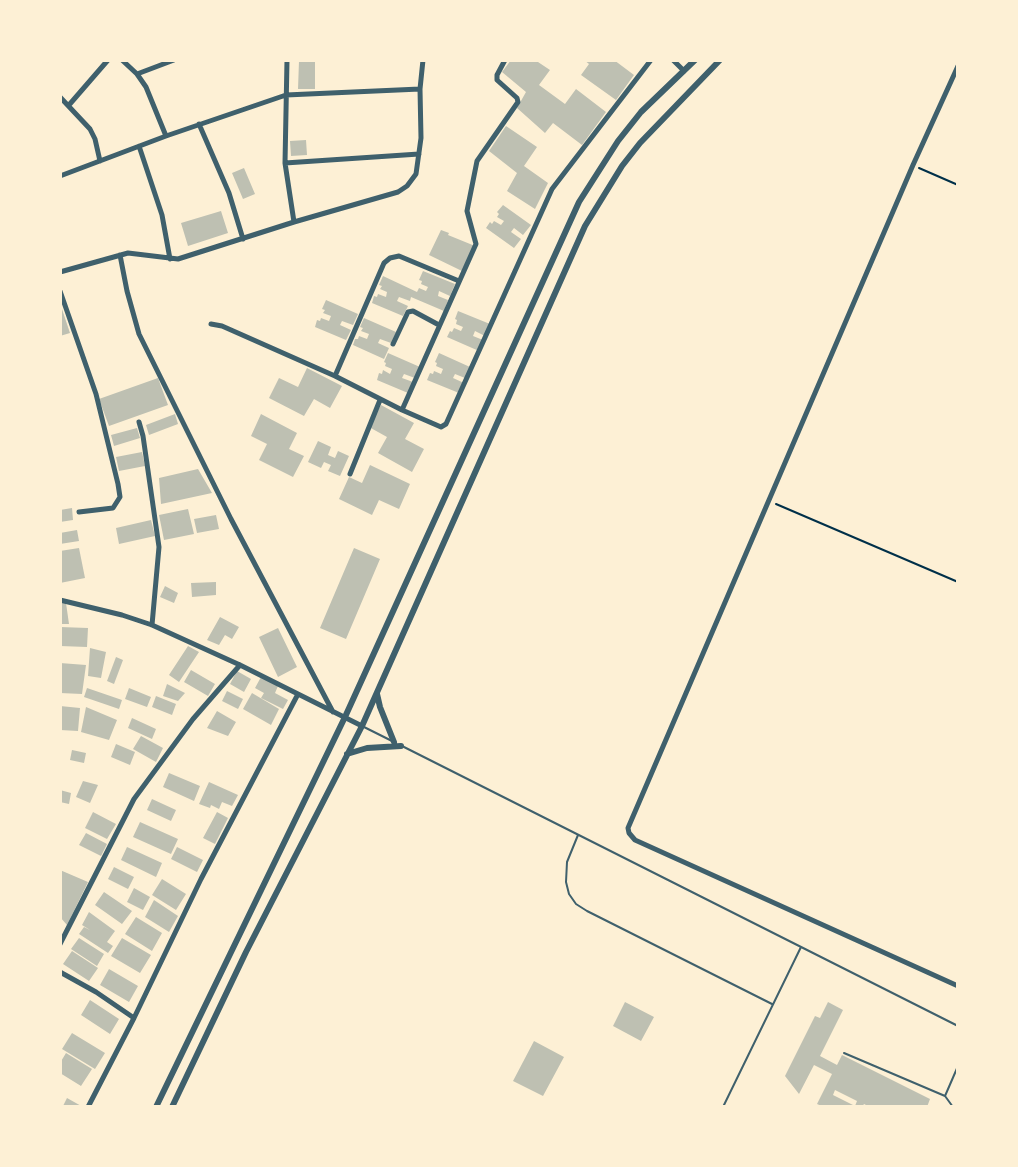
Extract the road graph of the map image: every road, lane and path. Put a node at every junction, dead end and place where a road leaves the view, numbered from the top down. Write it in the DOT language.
graph roads {
  1 [pos="108,60"];
  2 [pos="122,60"];
  3 [pos="174,60"];
  4 [pos="287,60"];
  5 [pos="423,60"];
  6 [pos="505,60"];
  7 [pos="651,60"];
  8 [pos="672,60"];
  9 [pos="695,60"];
  10 [pos="720,60"];
  11 [pos="958,66"];
  12 [pos="684,71"];
  13 [pos="137,74"];
  14 [pos="420,89"];
  15 [pos="286,95"];
  16 [pos="60,97"];
  17 [pos="69,105"];
  18 [pos="199,124"];
  19 [pos="166,136"];
  20 [pos="139,146"];
  21 [pos="419,154"];
  22 [pos="100,161"];
  23 [pos="285,163"];
  24 [pos="913,165"];
  25 [pos="60,176"];
  26 [pos="958,185"];
  27 [pos="294,222"];
  28 [pos="243,239"];
  29 [pos="120,255"];
  30 [pos="170,259"];
  31 [pos="60,272"];
  32 [pos="459,281"];
  33 [pos="60,291"];
  34 [pos="211,324"];
  35 [pos="439,325"];
  36 [pos="393,344"];
  37 [pos="334,376"];
  38 [pos="380,400"];
  39 [pos="402,410"];
  40 [pos="139,422"];
  41 [pos="350,474"];
  42 [pos="769,501"];
  43 [pos="79,512"];
  44 [pos="958,582"];
  45 [pos="60,600"];
  46 [pos="152,626"];
  47 [pos="240,665"];
  48 [pos="298,694"];
  49 [pos="376,694"];
  50 [pos="333,712"];
  51 [pos="345,717"];
  52 [pos="362,726"];
  53 [pos="398,744"];
  54 [pos="347,754"];
  55 [pos="578,835"];
  56 [pos="60,944"];
  57 [pos="801,947"];
  58 [pos="60,972"];
  59 [pos="958,986"];
  60 [pos="772,1004"];
  61 [pos="134,1018"];
  62 [pos="958,1026"];
  63 [pos="844,1053"];
  64 [pos="958,1066"];
  65 [pos="945,1096"];
  66 [pos="88,1107"];
  67 [pos="156,1107"];
  68 [pos="172,1107"];
  69 [pos="723,1107"];
  70 [pos="953,1107"];
  1 -- 17 [label="street"];
  2 -- 13 [label="street"];
  3 -- 13 [label="street"];
  4 -- 15 [label="street"];
  5 -- 14 [label="street"];
  6 -- 32 [label="street"];
  7 -- 39 [label="street"];
  8 -- 12 [label="street"];
  9 -- 12 [label="street"];
  10 -- 49 [label="street"];
  11 -- 24 [label="street"];
  12 -- 51 [label="street"];
  13 -- 19 [label="street"];
  14 -- 15 [label="street"];
  14 -- 21 [label="street"];
  15 -- 18 [label="street"];
  15 -- 23 [label="street"];
  16 -- 17 [label="street"];
  17 -- 22 [label="street"];
  18 -- 19 [label="street"];
  18 -- 28 [label="street"];
  19 -- 20 [label="street"];
  20 -- 22 [label="street"];
  20 -- 30 [label="street"];
  21 -- 23 [label="street"];
  21 -- 27 [label="street"];
  22 -- 25 [label="street"];
  23 -- 27 [label="street"];
  24 -- 26 [label="path"];
  24 -- 42 [label="street"];
  27 -- 28 [label="street"];
  28 -- 30 [label="street"];
  29 -- 30 [label="street"];
  29 -- 31 [label="street"];
  29 -- 50 [label="street"];
  32 -- 35 [label="street"];
  32 -- 37 [label="street"];
  33 -- 43 [label="street"];
  34 -- 37 [label="street"];
  35 -- 36 [label="street"];
  35 -- 39 [label="street"];
  37 -- 38 [label="street"];
  38 -- 39 [label="street"];
  38 -- 41 [label="street"];
  40 -- 46 [label="street"];
  42 -- 44 [label="path"];
  42 -- 59 [label="street"];
  45 -- 46 [label="street"];
  46 -- 47 [label="street"];
  47 -- 48 [label="street"];
  47 -- 56 [label="street"];
  48 -- 50 [label="street"];
  48 -- 61 [label="street"];
  49 -- 52 [label="street"];
  49 -- 53 [label="street"];
  50 -- 51 [label="street"];
  51 -- 52 [label="street"];
  51 -- 67 [label="street"];
  52 -- 53 [label="lane"];
  52 -- 54 [label="street"];
  53 -- 54 [label="street"];
  53 -- 55 [label="lane"];
  54 -- 68 [label="street"];
  55 -- 57 [label="lane"];
  55 -- 60 [label="lane"];
  57 -- 60 [label="lane"];
  57 -- 62 [label="lane"];
  58 -- 61 [label="street"];
  60 -- 69 [label="lane"];
  61 -- 66 [label="street"];
  63 -- 65 [label="lane"];
  64 -- 65 [label="lane"];
  65 -- 70 [label="lane"];
}
